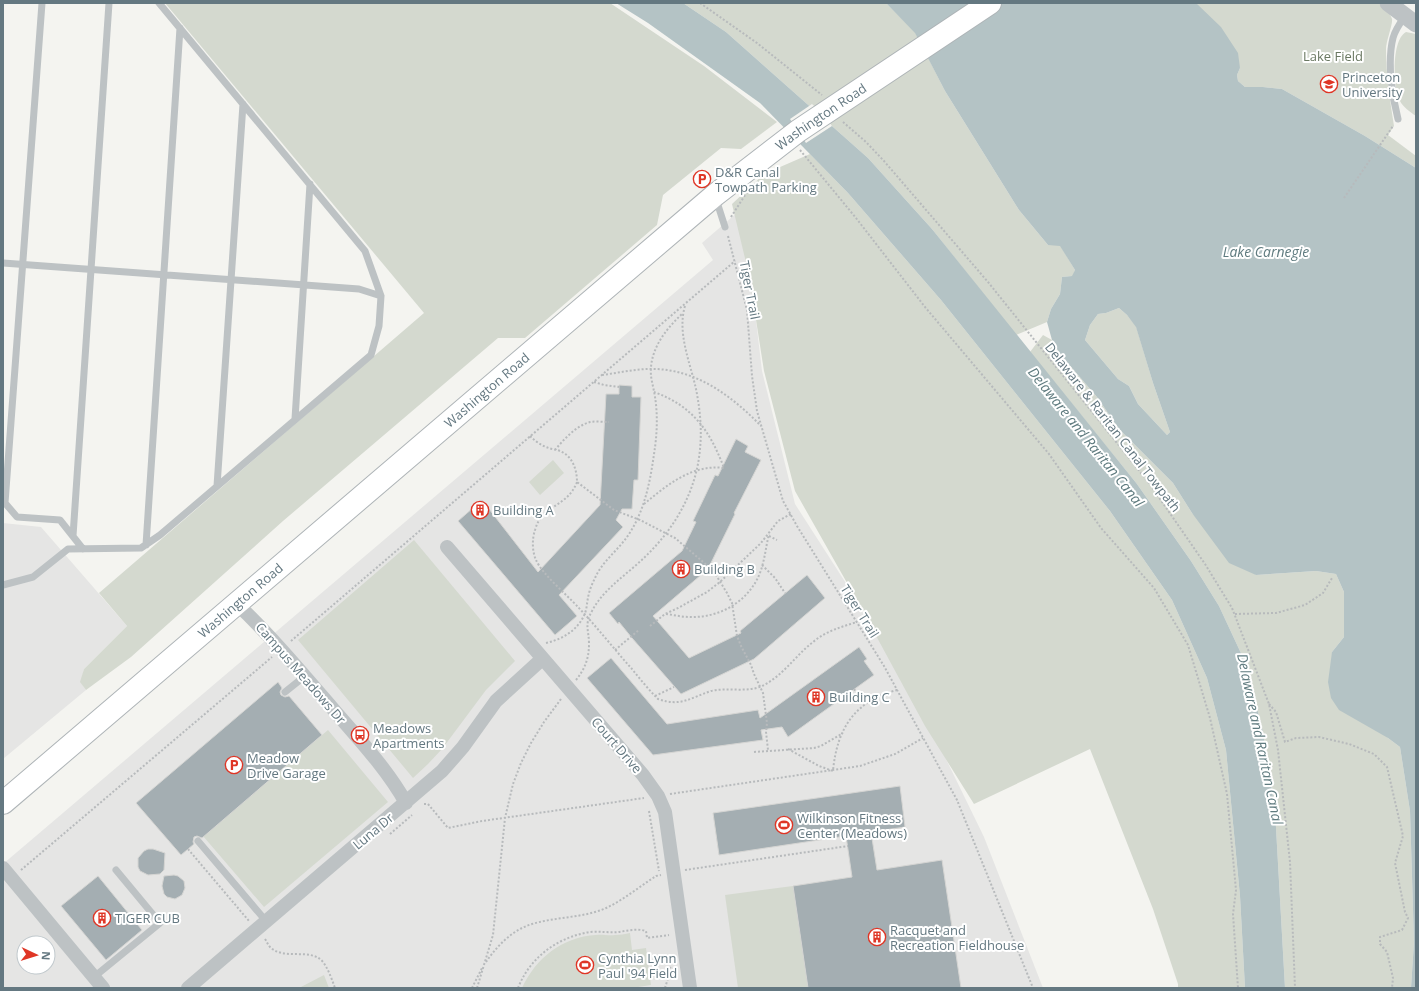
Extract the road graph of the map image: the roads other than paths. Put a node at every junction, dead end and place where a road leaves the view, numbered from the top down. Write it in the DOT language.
graph roads {
  1 [pos="42,3"];
  2 [pos="109,3"];
  3 [pos="159,3"];
  4 [pos="990,3"];
  5 [pos="1388,3"];
  6 [pos="1410,20"];
  7 [pos="180,28"];
  8 [pos="243,104"];
  9 [pos="1398,119"];
  10 [pos="310,184"];
  11 [pos="715,195"];
  12 [pos="725,227"];
  13 [pos="3,263"];
  14 [pos="23,264"];
  15 [pos="91,270"];
  16 [pos="164,275"];
  17 [pos="231,280"];
  18 [pos="305,285"];
  19 [pos="381,296"];
  20 [pos="3,412"];
  21 [pos="12,412"];
  22 [pos="296,419"];
  23 [pos="217,486"];
  24 [pos="73,536"];
  25 [pos="146,544"];
  26 [pos="447,547"];
  27 [pos="83,548"];
  28 [pos="3,585"];
  29 [pos="236,603"];
  30 [pos="542,659"];
  31 [pos="305,676"];
  32 [pos="285,692"];
  33 [pos="3,803"];
  34 [pos="410,808"];
  35 [pos="198,841"];
  36 [pos="116,870"];
  37 [pos="7,873"];
  38 [pos="266,921"];
  39 [pos="99,983"];
  40 [pos="188,988"];
  41 [pos="690,988"];
  1 -- 14 [label="lane"];
  2 -- 15 [label="lane"];
  3 -- 7 [label="lane"];
  4 -- 11 [label="main road, Washington Road"];
  5 -- 6 [label="street"];
  6 -- 9 [label="lane"];
  7 -- 8 [label="lane"];
  7 -- 16 [label="lane"];
  8 -- 10 [label="lane"];
  8 -- 17 [label="lane"];
  10 -- 18 [label="lane"];
  10 -- 19 [label="lane"];
  11 -- 12 [label="lane"];
  11 -- 29 [label="main road, Washington Road"];
  13 -- 14 [label="lane"];
  14 -- 15 [label="lane"];
  14 -- 21 [label="lane"];
  15 -- 16 [label="lane"];
  15 -- 24 [label="lane"];
  16 -- 17 [label="lane"];
  16 -- 25 [label="lane"];
  17 -- 18 [label="lane"];
  17 -- 23 [label="lane"];
  18 -- 19 [label="lane"];
  18 -- 22 [label="lane"];
  19 -- 22 [label="lane"];
  20 -- 21 [label="lane"];
  21 -- 24 [label="lane"];
  22 -- 23 [label="lane"];
  23 -- 25 [label="lane"];
  24 -- 27 [label="lane"];
  25 -- 27 [label="lane"];
  26 -- 30 [label="street, Court Drive"];
  27 -- 28 [label="lane"];
  29 -- 31 [label="street, Campus Meadows Dr"];
  29 -- 33 [label="main road, Washington Road"];
  30 -- 34 [label="street, Luna Dr"];
  30 -- 41 [label="street, Court Drive"];
  31 -- 32 [label="lane"];
  31 -- 34 [label="street, Campus Meadows Dr"];
  34 -- 38 [label="street, Luna Dr"];
  35 -- 38 [label="lane"];
  36 -- 39 [label="lane"];
  37 -- 39 [label="street"];
  38 -- 40 [label="street, Luna Dr"];
}
